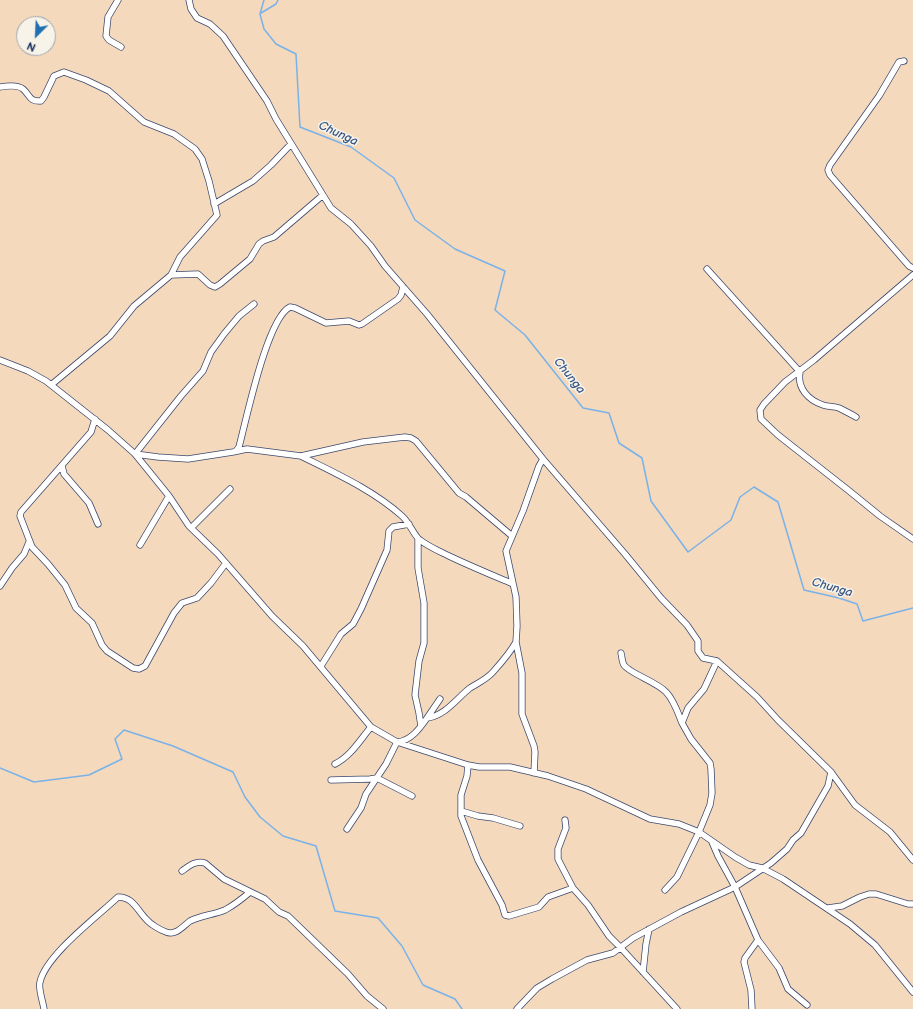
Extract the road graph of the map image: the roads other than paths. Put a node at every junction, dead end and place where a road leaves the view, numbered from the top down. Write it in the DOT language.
graph roads {
  1 [pos="118,0"];
  2 [pos="189,0"];
  3 [pos="121,47"];
  4 [pos="904,61"];
  5 [pos="0,87"];
  6 [pos="291,144"];
  7 [pos="323,196"];
  8 [pos="214,204"];
  9 [pos="913,268"];
  10 [pos="707,270"];
  11 [pos="171,275"];
  12 [pos="913,275"];
  13 [pos="403,287"];
  14 [pos="254,304"];
  15 [pos="1,359"];
  16 [pos="800,372"];
  17 [pos="50,384"];
  18 [pos="856,417"];
  19 [pos="95,419"];
  20 [pos="236,451"];
  21 [pos="136,454"];
  22 [pos="300,456"];
  23 [pos="543,459"];
  24 [pos="62,466"];
  25 [pos="230,489"];
  26 [pos="169,496"];
  27 [pos="98,524"];
  28 [pos="410,524"];
  29 [pos="191,528"];
  30 [pos="512,536"];
  31 [pos="418,539"];
  32 [pos="913,539"];
  33 [pos="29,542"];
  34 [pos="140,545"];
  35 [pos="226,563"];
  36 [pos="514,584"];
  37 [pos="0,586"];
  38 [pos="516,642"];
  39 [pos="621,653"];
  40 [pos="717,661"];
  41 [pos="321,666"];
  42 [pos="440,699"];
  43 [pos="427,718"];
  44 [pos="682,723"];
  45 [pos="421,726"];
  46 [pos="371,727"];
  47 [pos="397,742"];
  48 [pos="335,764"];
  49 [pos="468,765"];
  50 [pos="831,772"];
  51 [pos="534,773"];
  52 [pos="377,778"];
  53 [pos="331,780"];
  54 [pos="412,796"];
  55 [pos="461,810"];
  56 [pos="566,820"];
  57 [pos="520,826"];
  58 [pos="347,829"];
  59 [pos="699,832"];
  60 [pos="712,841"];
  61 [pos="913,860"];
  62 [pos="762,868"];
  63 [pos="182,871"];
  64 [pos="735,887"];
  65 [pos="573,888"];
  66 [pos="665,890"];
  67 [pos="250,892"];
  68 [pos="913,904"];
  69 [pos="828,908"];
  70 [pos="649,928"];
  71 [pos="758,940"];
  72 [pos="621,948"];
  73 [pos="643,972"];
  74 [pos="913,992"];
  75 [pos="807,1005"];
  76 [pos="44,1009"];
  77 [pos="383,1009"];
  78 [pos="517,1009"];
  79 [pos="678,1009"];
  80 [pos="752,1009"];
  1 -- 3 [label="street"];
  2 -- 6 [label="street"];
  4 -- 9 [label="street"];
  5 -- 8 [label="street"];
  6 -- 7 [label="street"];
  6 -- 8 [label="street"];
  7 -- 11 [label="street"];
  7 -- 13 [label="street"];
  8 -- 11 [label="street"];
  10 -- 16 [label="street"];
  11 -- 17 [label="street"];
  12 -- 16 [label="street"];
  13 -- 20 [label="street"];
  13 -- 23 [label="street"];
  14 -- 21 [label="street"];
  15 -- 17 [label="street"];
  16 -- 18 [label="street"];
  16 -- 32 [label="street"];
  17 -- 19 [label="street"];
  19 -- 21 [label="street"];
  19 -- 24 [label="street"];
  20 -- 21 [label="street"];
  20 -- 22 [label="street"];
  21 -- 26 [label="street"];
  22 -- 28 [label="street"];
  22 -- 30 [label="street"];
  23 -- 30 [label="street"];
  23 -- 40 [label="street"];
  24 -- 27 [label="street"];
  24 -- 33 [label="street"];
  25 -- 29 [label="street"];
  26 -- 29 [label="street"];
  26 -- 34 [label="street"];
  28 -- 31 [label="street"];
  28 -- 41 [label="street"];
  29 -- 35 [label="street"];
  30 -- 36 [label="street"];
  31 -- 36 [label="street"];
  31 -- 45 [label="street"];
  33 -- 35 [label="street"];
  33 -- 37 [label="street"];
  35 -- 41 [label="street"];
  36 -- 38 [label="street"];
  38 -- 43 [label="street"];
  38 -- 51 [label="street"];
  39 -- 44 [label="street"];
  40 -- 44 [label="street"];
  40 -- 50 [label="street"];
  41 -- 46 [label="street"];
  42 -- 43 [label="street"];
  43 -- 45 [label="street"];
  44 -- 59 [label="street"];
  45 -- 47 [label="street"];
  46 -- 47 [label="street"];
  46 -- 48 [label="street"];
  47 -- 49 [label="street"];
  47 -- 52 [label="street"];
  49 -- 51 [label="street"];
  49 -- 55 [label="street"];
  50 -- 61 [label="street"];
  50 -- 62 [label="street"];
  51 -- 59 [label="street"];
  52 -- 53 [label="street"];
  52 -- 54 [label="street"];
  52 -- 58 [label="street"];
  55 -- 57 [label="street"];
  55 -- 65 [label="street"];
  56 -- 65 [label="street"];
  59 -- 60 [label="street"];
  59 -- 66 [label="street"];
  60 -- 62 [label="street"];
  60 -- 64 [label="street"];
  62 -- 64 [label="street"];
  62 -- 69 [label="street"];
  63 -- 67 [label="street"];
  64 -- 70 [label="street"];
  64 -- 71 [label="street"];
  65 -- 72 [label="street"];
  67 -- 76 [label="street"];
  67 -- 77 [label="street"];
  68 -- 69 [label="street"];
  69 -- 74 [label="street"];
  70 -- 72 [label="street"];
  70 -- 73 [label="street"];
  71 -- 75 [label="street"];
  71 -- 80 [label="street"];
  72 -- 73 [label="street"];
  72 -- 78 [label="street"];
  73 -- 79 [label="street"];
}
